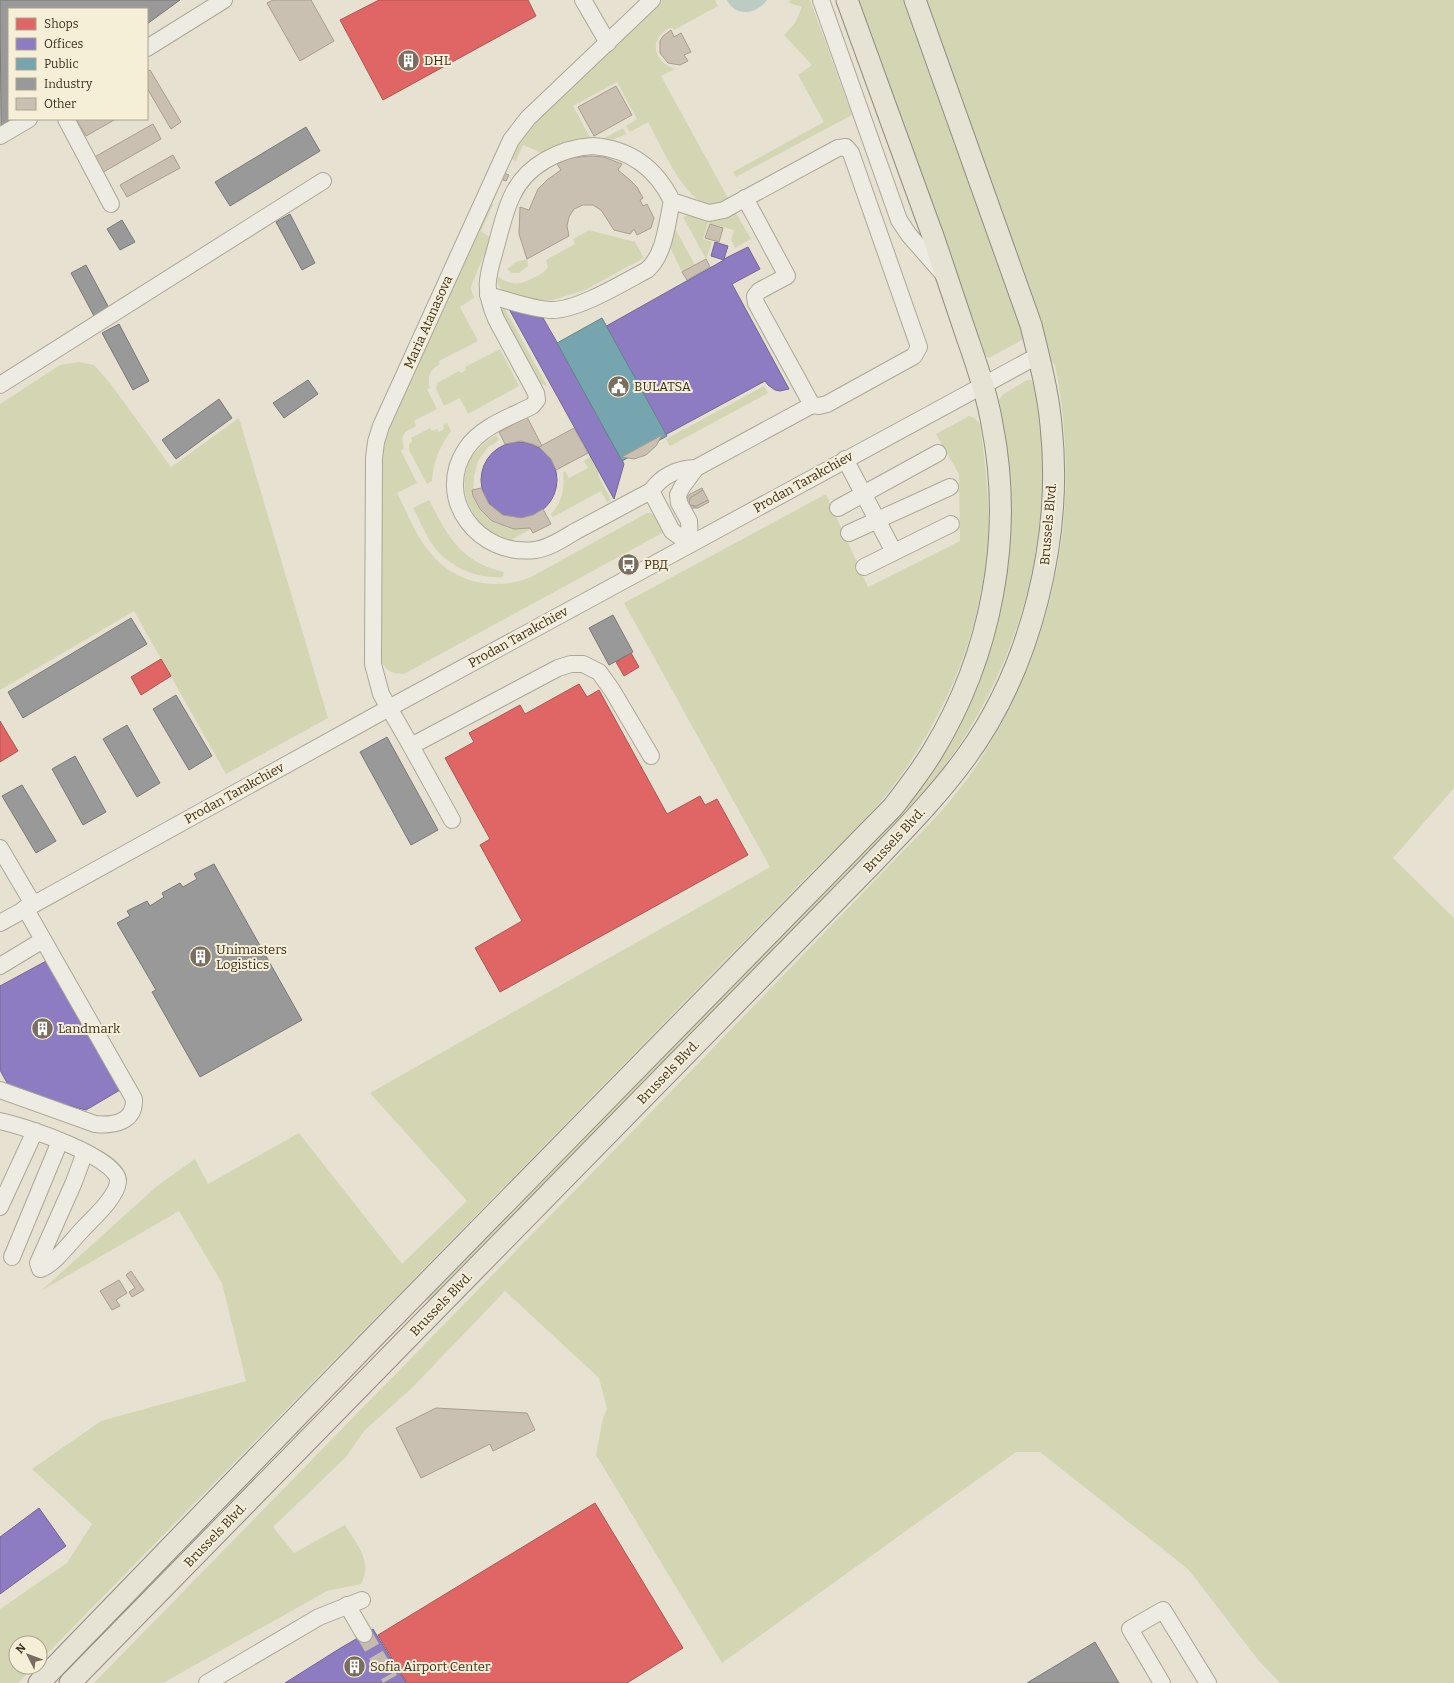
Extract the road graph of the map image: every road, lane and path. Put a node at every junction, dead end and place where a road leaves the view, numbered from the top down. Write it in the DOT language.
graph roads {
  1 [pos="582,0"];
  2 [pos="652,0"];
  3 [pos="821,0"];
  4 [pos="847,0"];
  5 [pos="915,0"];
  6 [pos="224,1"];
  7 [pos="608,43"];
  8 [pos="148,47"];
  9 [pos="27,120"];
  10 [pos="67,120"];
  11 [pos="0,136"];
  12 [pos="323,181"];
  13 [pos="490,187"];
  14 [pos="512,196"];
  15 [pos="745,198"];
  16 [pos="672,200"];
  17 [pos="111,204"];
  18 [pos="949,281"];
  19 [pos="488,295"];
  20 [pos="1039,355"];
  21 [pos="983,384"];
  22 [pos="0,386"];
  23 [pos="812,405"];
  24 [pos="938,453"];
  25 [pos="846,459"];
  26 [pos="696,468"];
  27 [pos="950,487"];
  28 [pos="651,491"];
  29 [pos="864,494"];
  30 [pos="838,508"];
  31 [pos="877,520"];
  32 [pos="950,524"];
  33 [pos="849,533"];
  34 [pos="690,544"];
  35 [pos="894,552"];
  36 [pos="864,567"];
  37 [pos="389,708"];
  38 [pos="411,746"];
  39 [pos="651,756"];
  40 [pos="452,820"];
  41 [pos="0,848"];
  42 [pos="29,906"];
  43 [pos="0,923"];
  44 [pos="43,940"];
  45 [pos="0,966"];
  46 [pos="0,1090"];
  47 [pos="1,1124"];
  48 [pos="34,1131"];
  49 [pos="60,1140"];
  50 [pos="84,1152"];
  51 [pos="0,1207"];
  52 [pos="12,1257"];
  53 [pos="362,1600"];
  54 [pos="347,1605"];
  55 [pos="364,1634"];
  56 [pos="39,1683"];
  57 [pos="70,1683"];
  58 [pos="207,1683"];
  59 [pos="1162,1683"];
  60 [pos="1208,1683"];
  1 -- 7 [label="street"];
  2 -- 7 [label="street, Maria Atanasova"];
  3 -- 18 [label="street"];
  4 -- 18 [label="main road, Brussels Blvd."];
  5 -- 20 [label="main road, Brussels Blvd."];
  6 -- 8 [label="street"];
  7 -- 13 [label="street, Maria Atanasova"];
  9 -- 11 [label="street"];
  10 -- 17 [label="street"];
  12 -- 22 [label="street"];
  13 -- 14 [label="street"];
  13 -- 37 [label="street, Maria Atanasova"];
  14 -- 16 [label="street"];
  14 -- 19 [label="street"];
  15 -- 16 [label="street"];
  15 -- 23 [label="street"];
  15 -- 23 [label="street"];
  16 -- 19 [label="street"];
  18 -- 21 [label="main road, Brussels Blvd."];
  19 -- 28 [label="street"];
  20 -- 21 [label="street, Prodan Tarakchiev"];
  20 -- 57 [label="main road, Brussels Blvd."];
  21 -- 25 [label="street, Prodan Tarakchiev"];
  21 -- 56 [label="main road, Brussels Blvd."];
  23 -- 26 [label="street"];
  24 -- 29 [label="street"];
  25 -- 29 [label="street"];
  25 -- 34 [label="street, Prodan Tarakchiev"];
  26 -- 28 [label="street"];
  26 -- 34 [label="street"];
  27 -- 31 [label="street"];
  28 -- 34 [label="street"];
  29 -- 30 [label="street"];
  29 -- 31 [label="street"];
  31 -- 33 [label="street"];
  31 -- 35 [label="street"];
  32 -- 35 [label="street"];
  34 -- 37 [label="street, Prodan Tarakchiev"];
  35 -- 36 [label="street"];
  37 -- 38 [label="street, Maria Atanasova"];
  37 -- 42 [label="street, Prodan Tarakchiev"];
  38 -- 39 [label="street"];
  38 -- 40 [label="street, Maria Atanasova"];
  41 -- 42 [label="street"];
  42 -- 43 [label="street, Prodan Tarakchiev"];
  42 -- 44 [label="street"];
  44 -- 45 [label="street"];
  44 -- 46 [label="street"];
  47 -- 48 [label="street"];
  48 -- 49 [label="street"];
  48 -- 51 [label="street"];
  49 -- 50 [label="street"];
  49 -- 52 [label="street"];
  50 -- 50 [label="street"];
  53 -- 54 [label="street"];
  54 -- 55 [label="street"];
  54 -- 58 [label="street"];
  59 -- 60 [label="street"];
}
